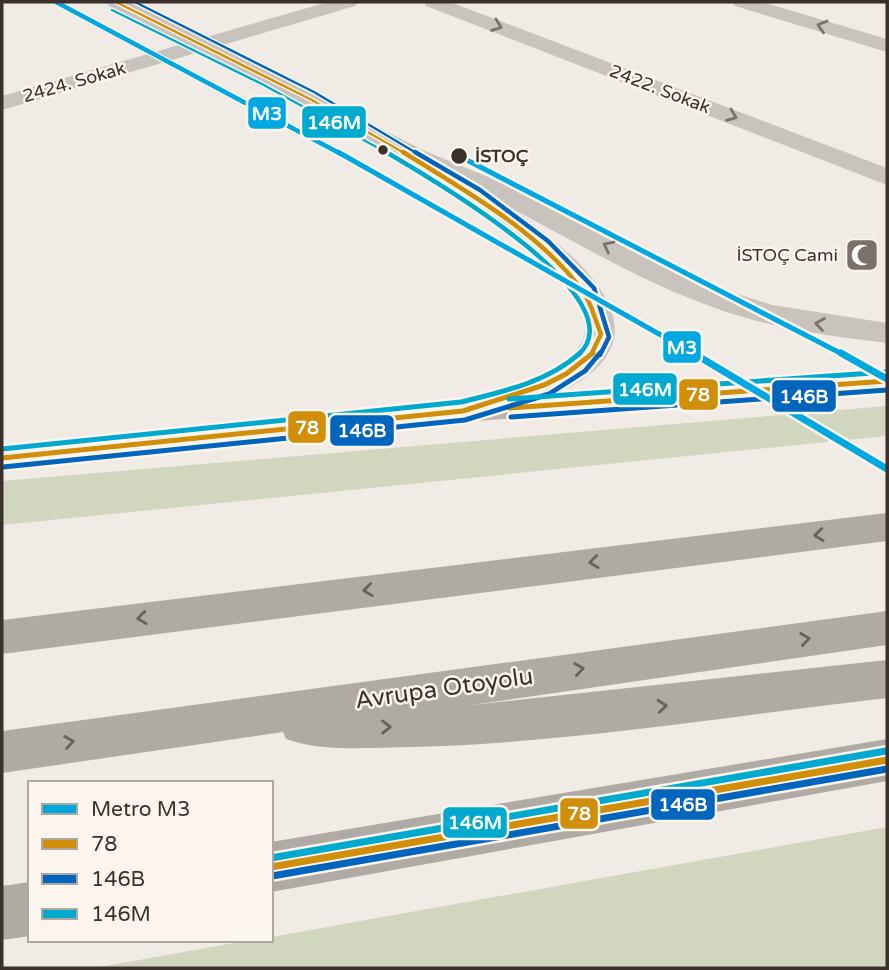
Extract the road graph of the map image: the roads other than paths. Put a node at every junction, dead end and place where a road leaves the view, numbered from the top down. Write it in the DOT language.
graph roads {
  1 [pos="116,2"];
  2 [pos="348,2"];
  3 [pos="433,2"];
  4 [pos="742,2"];
  5 [pos="201,45"];
  6 [pos="887,46"];
  7 [pos="2,103"];
  8 [pos="408,152"];
  9 [pos="887,177"];
  10 [pos="887,333"];
  11 [pos="887,381"];
  12 [pos="463,411"];
  13 [pos="2,458"];
  14 [pos="887,527"];
  15 [pos="887,628"];
  16 [pos="2,637"];
  17 [pos="887,679"];
  18 [pos="220,719"];
  19 [pos="2,752"];
  20 [pos="887,760"];
  21 [pos="273,867"];
  22 [pos="28,908"];
  23 [pos="2,913"];
  1 -- 5 [label="street"];
  2 -- 5 [label="street, 2424. Sokak"];
  3 -- 9 [label="street, 2422. Sokak, one-way"];
  6 -- 4 [label="street, one-way"];
  5 -- 7 [label="street, 2424. Sokak"];
  5 -- 8 [label="street"];
  10 -- 8 [label="street, one-way"];
  8 -- 12 [label="street"];
  11 -- 12 [label="main road"];
  12 -- 13 [label="main road"];
  14 -- 16 [label="highway, one-way"];
  18 -- 15 [label="highway, Avrupa Otoyolu, one-way"];
  18 -- 17 [label="highway, one-way"];
  19 -- 18 [label="highway, Avrupa Otoyolu, one-way"];
  20 -- 21 [label="highway"];
  22 -- 23 [label="highway"];
}
